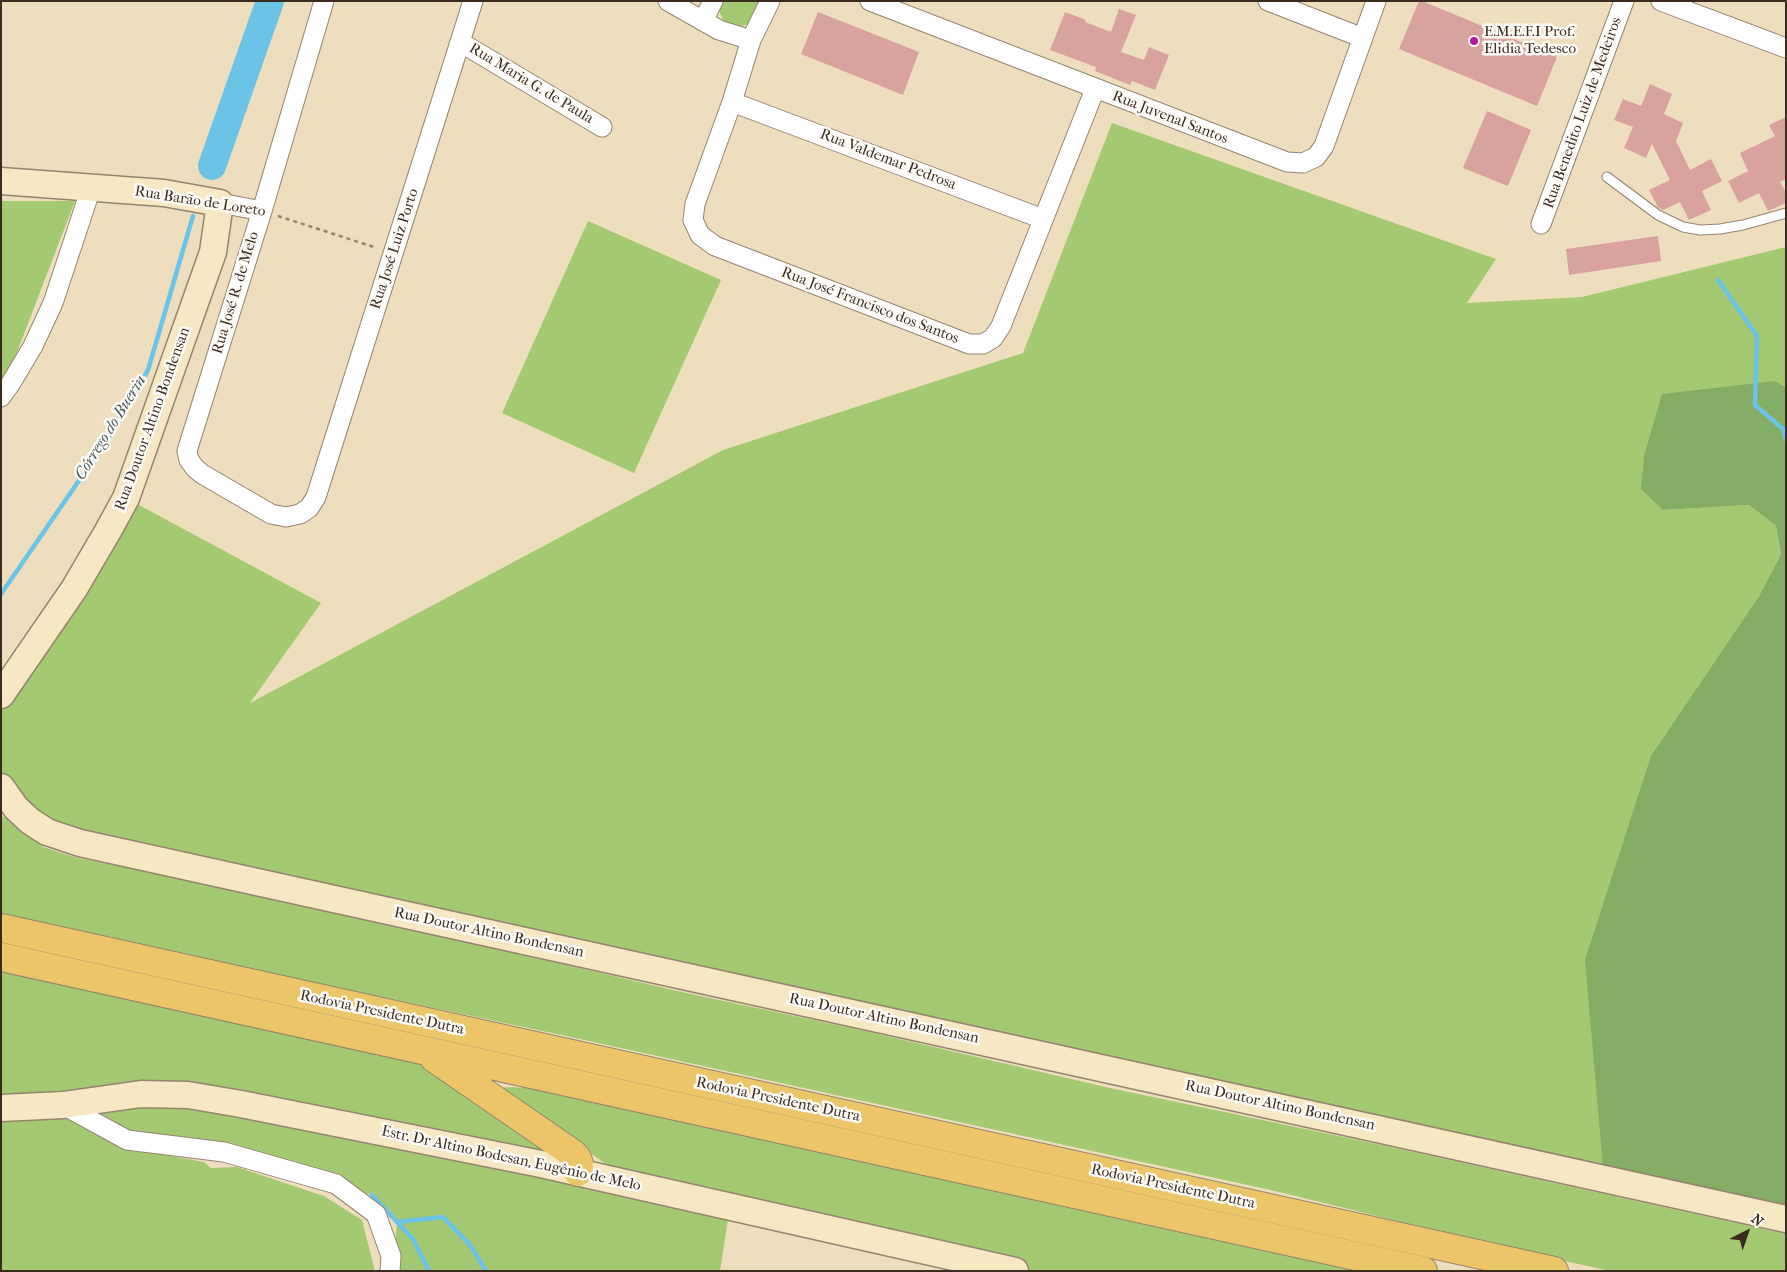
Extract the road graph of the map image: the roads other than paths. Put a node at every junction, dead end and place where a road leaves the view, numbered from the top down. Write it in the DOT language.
graph roads {
  1 [pos="324,1"];
  2 [pos="473,1"];
  3 [pos="668,1"];
  4 [pos="712,1"];
  5 [pos="770,1"];
  6 [pos="1268,1"];
  7 [pos="1376,1"];
  8 [pos="1624,1"];
  9 [pos="1661,1"];
  10 [pos="872,2"];
  11 [pos="703,21"];
  12 [pos="1363,38"];
  13 [pos="751,40"];
  14 [pos="460,42"];
  15 [pos="1786,48"];
  16 [pos="1095,89"];
  17 [pos="732,102"];
  18 [pos="602,126"];
  19 [pos="1607,177"];
  20 [pos="1,181"];
  21 [pos="91,188"];
  22 [pos="220,202"];
  23 [pos="262,211"];
  24 [pos="1786,213"];
  25 [pos="1043,219"];
  26 [pos="1541,224"];
  27 [pos="1,397"];
  28 [pos="316,497"];
  29 [pos="1,695"];
  30 [pos="1,787"];
  31 [pos="1,928"];
  32 [pos="1,958"];
  33 [pos="423,1050"];
  34 [pos="63,1105"];
  35 [pos="1,1108"];
  36 [pos="578,1172"];
  37 [pos="1786,1219"];
  38 [pos="390,1271"];
  39 [pos="1015,1271"];
  40 [pos="1423,1271"];
  41 [pos="1554,1271"];
  1 -- 23 [label="street, Rua José R. de Melo"];
  2 -- 14 [label="street, Rua José Luiz Porto"];
  3 -- 11 [label="street"];
  4 -- 11 [label="street"];
  5 -- 13 [label="street, Rua José Francisco dos Santos"];
  6 -- 12 [label="street"];
  7 -- 12 [label="street, Rua Juvenal Santos"];
  8 -- 26 [label="street, Rua Benedito Luiz de Medeiros"];
  9 -- 15 [label="street"];
  10 -- 16 [label="street, Rua Juvenal Santos"];
  11 -- 13 [label="street"];
  12 -- 16 [label="street, Rua Juvenal Santos"];
  13 -- 17 [label="street, Rua José Francisco dos Santos"];
  14 -- 18 [label="street, Rua Maria G. de Paula"];
  14 -- 28 [label="street, Rua José Luiz Porto"];
  16 -- 25 [label="street, Rua José Francisco dos Santos"];
  17 -- 25 [label="street, Rua Valdemar Pedrosa"];
  17 -- 25 [label="street, Rua José Francisco dos Santos"];
  19 -- 24 [label="lane"];
  20 -- 21 [label="street, Rua Barão de Loreto"];
  21 -- 22 [label="street, Rua Barão de Loreto"];
  21 -- 27 [label="street"];
  22 -- 23 [label="street, Rua Barão de Loreto"];
  22 -- 29 [label="street, Rua Doutor Altino Bondensan"];
  23 -- 28 [label="street, Rua José R. de Melo"];
  30 -- 37 [label="street, Rua Doutor Altino Bondensan"];
  31 -- 41 [label="highway, Rodovia Presidente Dutra"];
  32 -- 33 [label="highway, Rodovia Presidente Dutra"];
  33 -- 36 [label="highway"];
  33 -- 40 [label="highway, Rodovia Presidente Dutra"];
  34 -- 35 [label="street, Estr. Dr Altino Bodesan, Eugênio de Melo"];
  34 -- 36 [label="street, Estr. Dr Altino Bodesan, Eugênio de Melo"];
  34 -- 38 [label="street"];
  36 -- 39 [label="street, Estr. Dr Altino Bodesan, Eugênio de Melo"];
}
